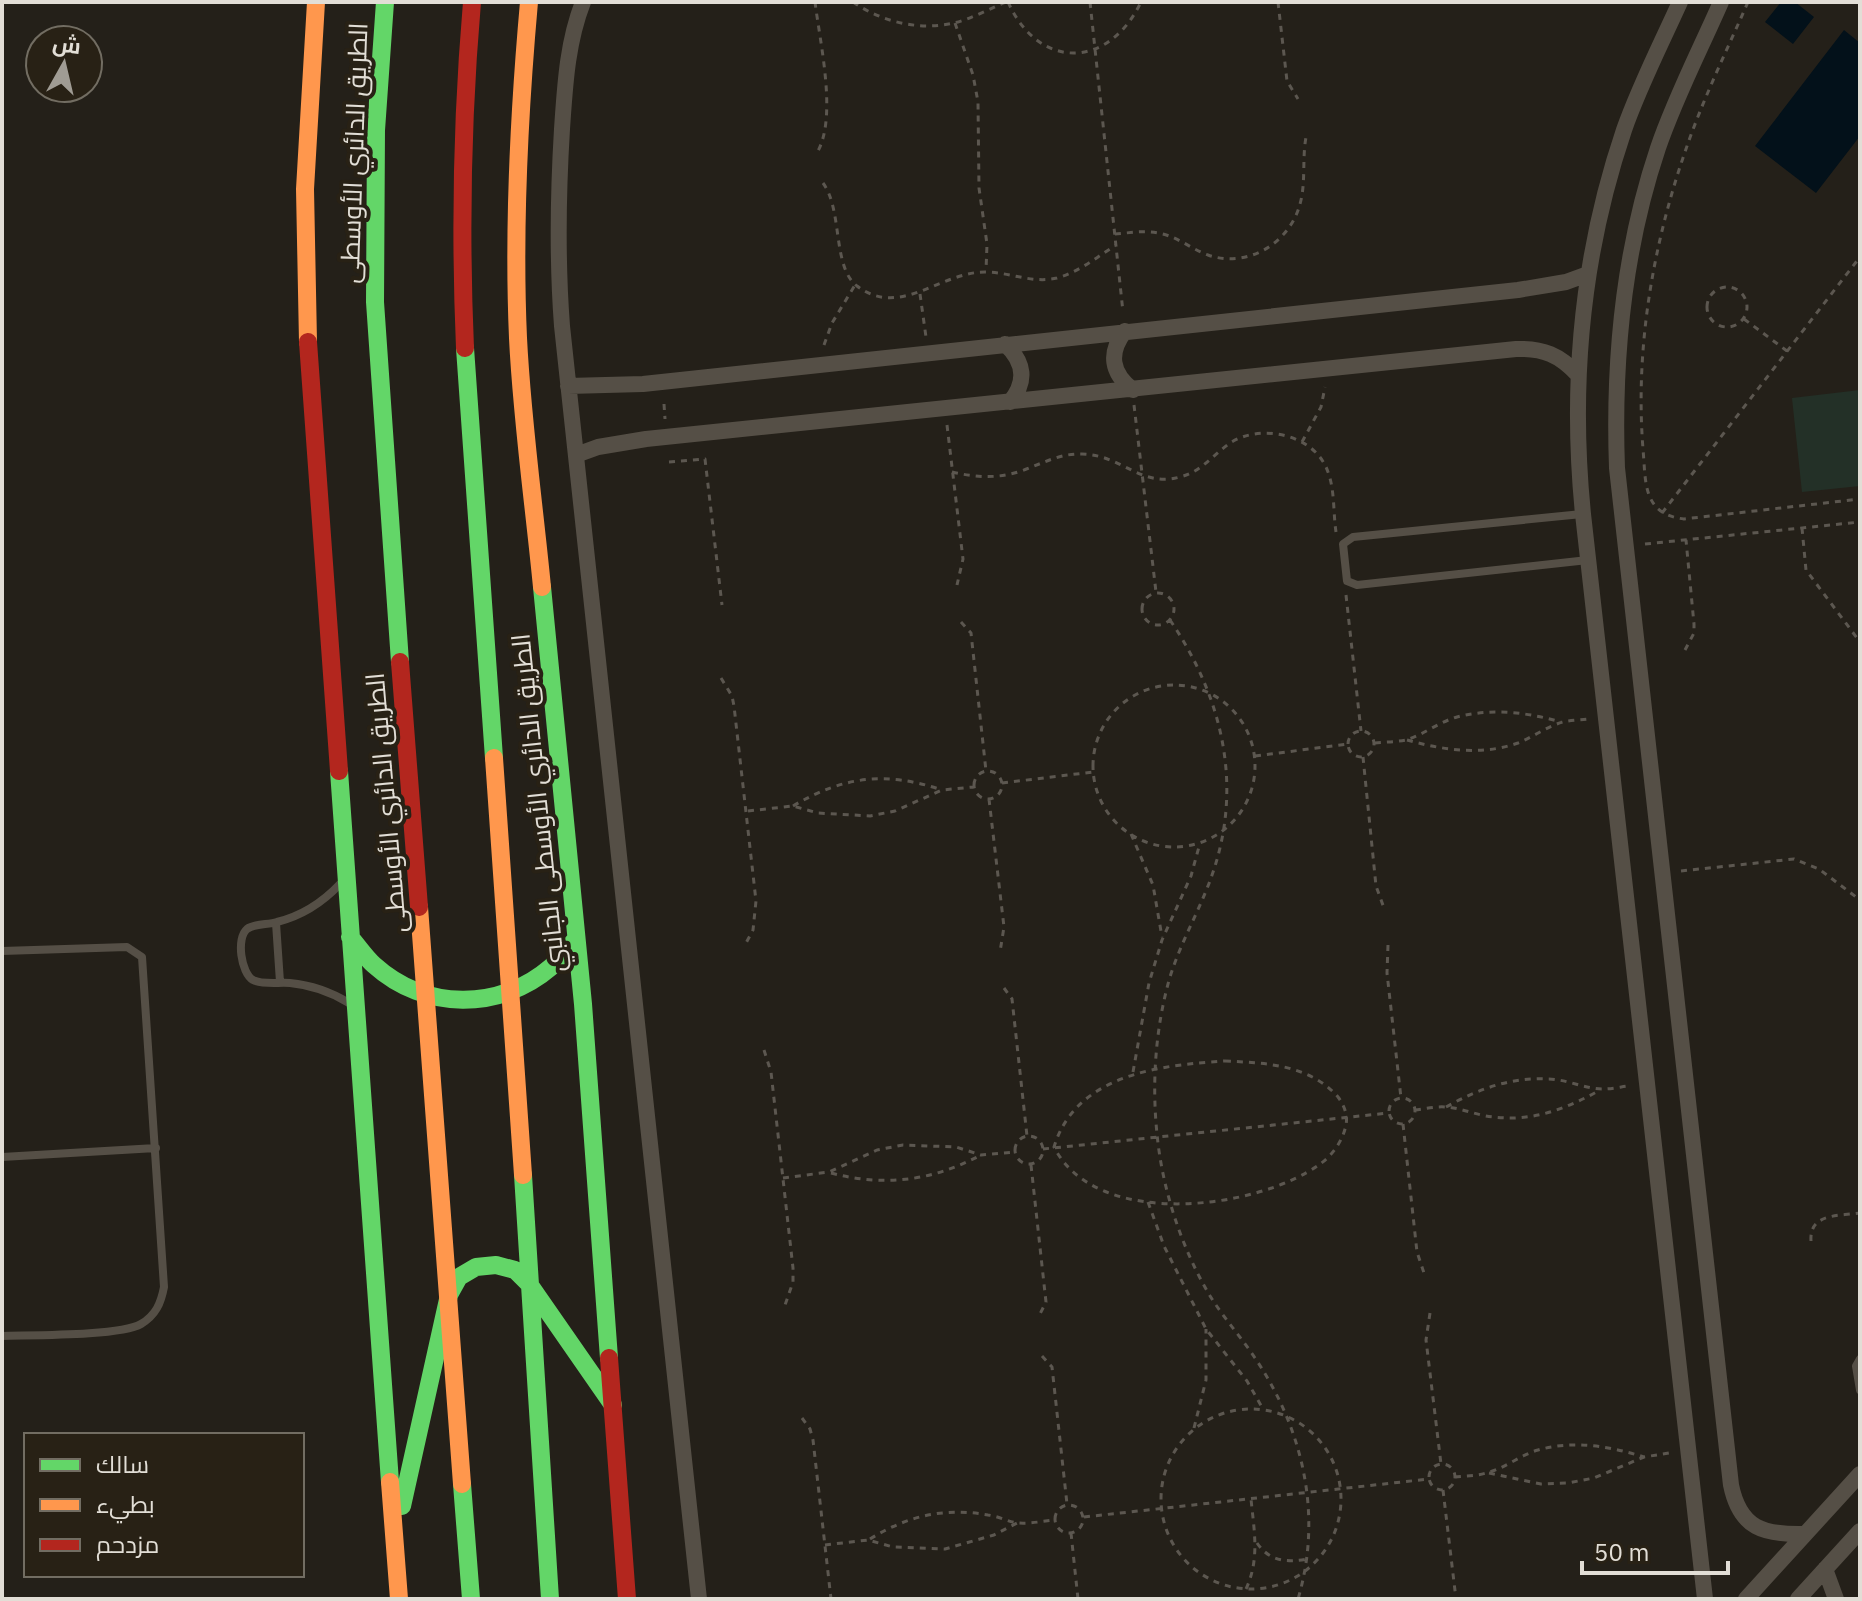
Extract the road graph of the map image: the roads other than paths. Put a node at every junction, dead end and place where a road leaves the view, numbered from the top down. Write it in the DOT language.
graph roads {
  1 [pos="316,2"];
  2 [pos="385,2"];
  3 [pos="472,2"];
  4 [pos="529,2"];
  5 [pos="583,2"];
  6 [pos="1680,2"];
  7 [pos="1721,2"];
  8 [pos="1588,274"];
  9 [pos="1125,331"];
  10 [pos="1005,344"];
  11 [pos="1578,375"];
  12 [pos="568,386"];
  13 [pos="1133,390"];
  14 [pos="1010,402"];
  15 [pos="576,455"];
  16 [pos="1583,514"];
  17 [pos="1588,560"];
  18 [pos="346,877"];
  19 [pos="276,923"];
  20 [pos="350,937"];
  21 [pos="576,939"];
  22 [pos="2,951"];
  23 [pos="280,982"];
  24 [pos="512,993"];
  25 [pos="427,996"];
  26 [pos="355,1007"];
  27 [pos="156,1148"];
  28 [pos="2,1157"];
  29 [pos="529,1284"];
  30 [pos="449,1295"];
  31 [pos="2,1336"];
  32 [pos="1860,1359"];
  33 [pos="1860,1390"];
  34 [pos="615,1407"];
  35 [pos="1860,1474"];
  36 [pos="1860,1531"];
  37 [pos="1805,1534"];
  38 [pos="395,1541"];
  39 [pos="1825,1569"];
  40 [pos="399,1599"];
  41 [pos="471,1599"];
  42 [pos="550,1599"];
  43 [pos="627,1599"];
  44 [pos="699,1599"];
  45 [pos="1705,1599"];
  46 [pos="1746,1599"];
  47 [pos="1798,1599"];
  48 [pos="1836,1599"];
  1 -- 18 [label="highway"];
  2 -- 25 [label="highway, الطريق الدائري الأوسطى"];
  3 -- 24 [label="highway"];
  4 -- 21 [label="highway, الطريق الدائري الأوسطى الجانبي"];
  5 -- 12 [label="street"];
  6 -- 8 [label="street"];
  7 -- 37 [label="street"];
  8 -- 9 [label="street"];
  8 -- 11 [label="street"];
  9 -- 10 [label="street"];
  9 -- 13 [label="street"];
  10 -- 12 [label="street"];
  10 -- 14 [label="street"];
  11 -- 13 [label="street"];
  11 -- 16 [label="street"];
  12 -- 15 [label="street"];
  13 -- 14 [label="street"];
  14 -- 15 [label="street"];
  15 -- 44 [label="street"];
  16 -- 17 [label="street"];
  16 -- 17 [label="lane"];
  17 -- 45 [label="street"];
  18 -- 19 [label="lane"];
  18 -- 20 [label="highway"];
  19 -- 23 [label="lane"];
  19 -- 23 [label="lane"];
  20 -- 25 [label="highway"];
  20 -- 26 [label="highway"];
  21 -- 24 [label="highway"];
  21 -- 34 [label="highway, الطريق الدائري الأوسطى الجانبي"];
  22 -- 27 [label="lane"];
  23 -- 26 [label="lane"];
  24 -- 25 [label="highway"];
  24 -- 29 [label="highway"];
  25 -- 30 [label="highway, الطريق الدائري الأوسطى"];
  26 -- 38 [label="highway"];
  27 -- 28 [label="lane"];
  27 -- 31 [label="lane"];
  29 -- 30 [label="highway"];
  29 -- 34 [label="highway"];
  29 -- 42 [label="highway"];
  30 -- 38 [label="highway"];
  30 -- 41 [label="highway, الطريق الدائري الأوسطى"];
  32 -- 33 [label="lane"];
  34 -- 43 [label="highway, الطريق الدائري الأوسطى الجانبي"];
  35 -- 37 [label="street"];
  36 -- 39 [label="street"];
  37 -- 46 [label="street"];
  38 -- 40 [label="highway"];
  39 -- 47 [label="street"];
  39 -- 48 [label="street"];
}
